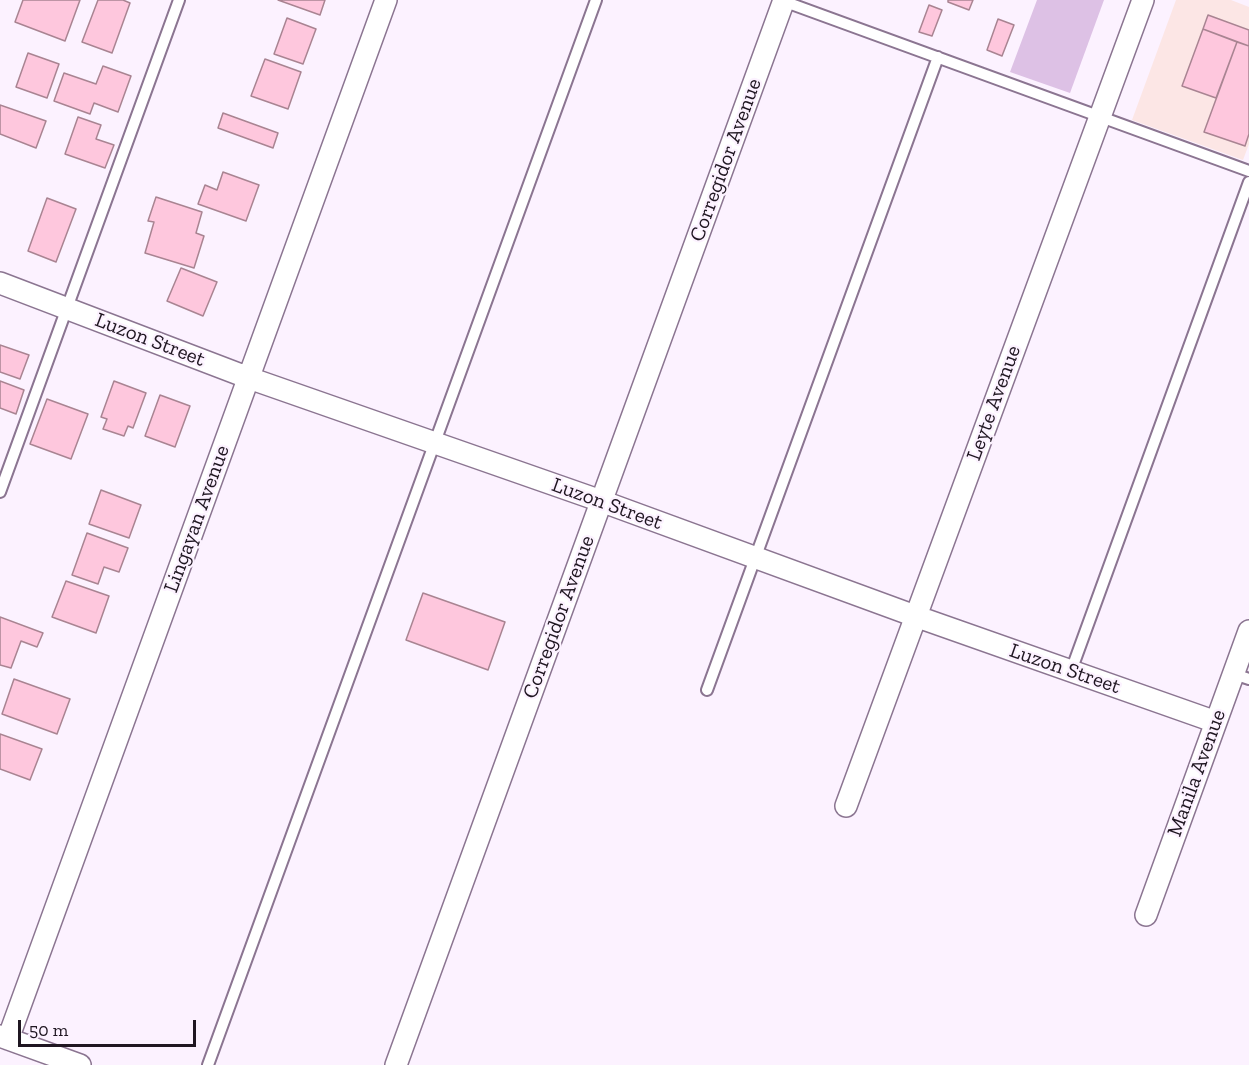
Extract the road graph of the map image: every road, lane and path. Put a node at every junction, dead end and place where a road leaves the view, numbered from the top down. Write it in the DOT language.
graph roads {
  1 [pos="179,0"];
  2 [pos="386,0"];
  3 [pos="596,0"];
  4 [pos="1143,0"];
  5 [pos="784,1"];
  6 [pos="938,57"];
  7 [pos="1100,117"];
  8 [pos="1249,171"];
  9 [pos="1249,182"];
  10 [pos="0,283"];
  11 [pos="67,309"];
  12 [pos="249,378"];
  13 [pos="435,443"];
  14 [pos="0,492"];
  15 [pos="602,501"];
  16 [pos="755,558"];
  17 [pos="915,616"];
  18 [pos="1249,631"];
  19 [pos="1071,671"];
  20 [pos="1241,676"];
  21 [pos="707,690"];
  22 [pos="1216,722"];
  23 [pos="846,806"];
  24 [pos="1146,915"];
  25 [pos="4,1037"];
  26 [pos="80,1065"];
  27 [pos="208,1065"];
  28 [pos="396,1065"];
  1 -- 11 [label="lane"];
  2 -- 12 [label="street, Lingayan Avenue"];
  3 -- 13 [label="lane"];
  4 -- 7 [label="street, Leyte Avenue"];
  5 -- 6 [label="lane"];
  5 -- 15 [label="street, Corregidor Avenue"];
  6 -- 7 [label="lane"];
  6 -- 16 [label="lane"];
  7 -- 8 [label="lane"];
  7 -- 17 [label="street, Leyte Avenue"];
  9 -- 19 [label="lane"];
  10 -- 11 [label="street, Luzon Street"];
  11 -- 12 [label="street, Luzon Street"];
  11 -- 14 [label="lane"];
  12 -- 13 [label="street, Luzon Street"];
  12 -- 25 [label="street, Lingayan Avenue"];
  13 -- 15 [label="street, Luzon Street"];
  13 -- 27 [label="lane"];
  15 -- 16 [label="street, Luzon Street"];
  15 -- 28 [label="street, Corregidor Avenue"];
  16 -- 17 [label="street, Luzon Street"];
  16 -- 21 [label="lane"];
  17 -- 19 [label="street, Luzon Street"];
  17 -- 23 [label="street, Leyte Avenue"];
  18 -- 20 [label="street, Manila Avenue"];
  19 -- 22 [label="street, Luzon Street"];
  20 -- 22 [label="street, Manila Avenue"];
  22 -- 24 [label="street, Manila Avenue"];
  25 -- 26 [label="street"];
}
